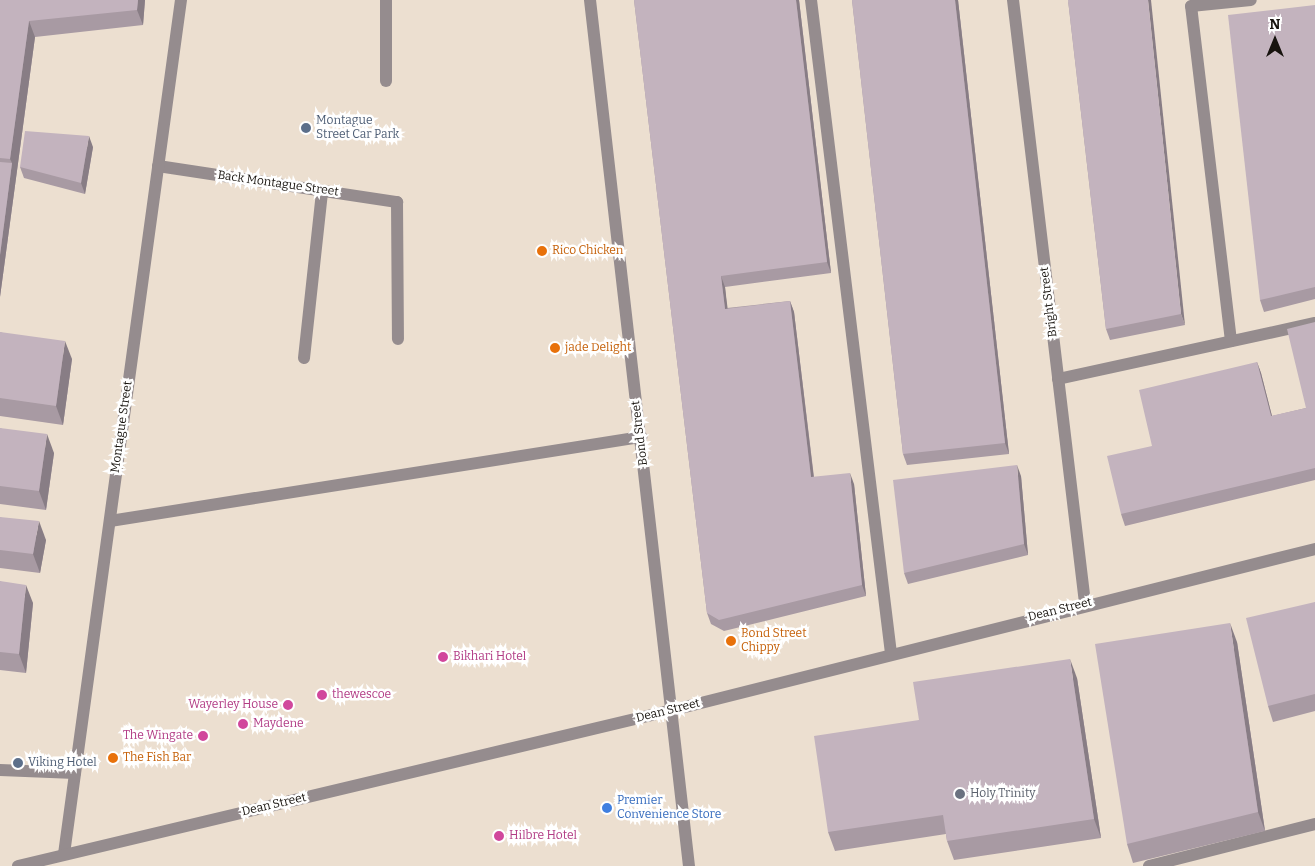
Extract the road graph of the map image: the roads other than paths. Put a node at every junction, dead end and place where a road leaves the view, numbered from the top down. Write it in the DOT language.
graph roads {
  1 [pos="181,0"];
  2 [pos="386,0"];
  3 [pos="590,0"];
  4 [pos="811,0"];
  5 [pos="1013,0"];
  6 [pos="1251,0"];
  7 [pos="386,81"];
  8 [pos="158,166"];
  9 [pos="322,191"];
  10 [pos="1315,323"];
  11 [pos="398,339"];
  12 [pos="1231,341"];
  13 [pos="304,358"];
  14 [pos="1058,379"];
  15 [pos="641,437"];
  16 [pos="110,522"];
  17 [pos="1315,549"];
  18 [pos="1085,604"];
  19 [pos="891,653"];
  20 [pos="673,710"];
  21 [pos="0,770"];
  22 [pos="75,773"];
  23 [pos="1315,824"];
  24 [pos="64,854"];
  25 [pos="18,866"];
  26 [pos="689,866"];
  27 [pos="1149,866"];
  1 -- 8 [label="street, Montague Street"];
  2 -- 7 [label="street"];
  3 -- 15 [label="street, Bond Street"];
  4 -- 19 [label="street"];
  5 -- 14 [label="street, Bright Street"];
  6 -- 12 [label="street"];
  8 -- 9 [label="street, Back Montague Street"];
  8 -- 16 [label="street, Montague Street"];
  9 -- 11 [label="street, Back Montague Street"];
  9 -- 13 [label="street"];
  10 -- 12 [label="street"];
  12 -- 14 [label="street"];
  14 -- 18 [label="street, Bright Street"];
  15 -- 16 [label="street"];
  15 -- 20 [label="street, Bond Street"];
  16 -- 22 [label="street, Montague Street"];
  17 -- 18 [label="street, Dean Street"];
  18 -- 19 [label="street, Dean Street"];
  19 -- 20 [label="street, Dean Street"];
  20 -- 24 [label="street, Dean Street"];
  20 -- 26 [label="street, Bond Street"];
  21 -- 22 [label="street"];
  22 -- 24 [label="street, Montague Street"];
  23 -- 27 [label="street"];
  24 -- 25 [label="street, Dean Street"];
}
